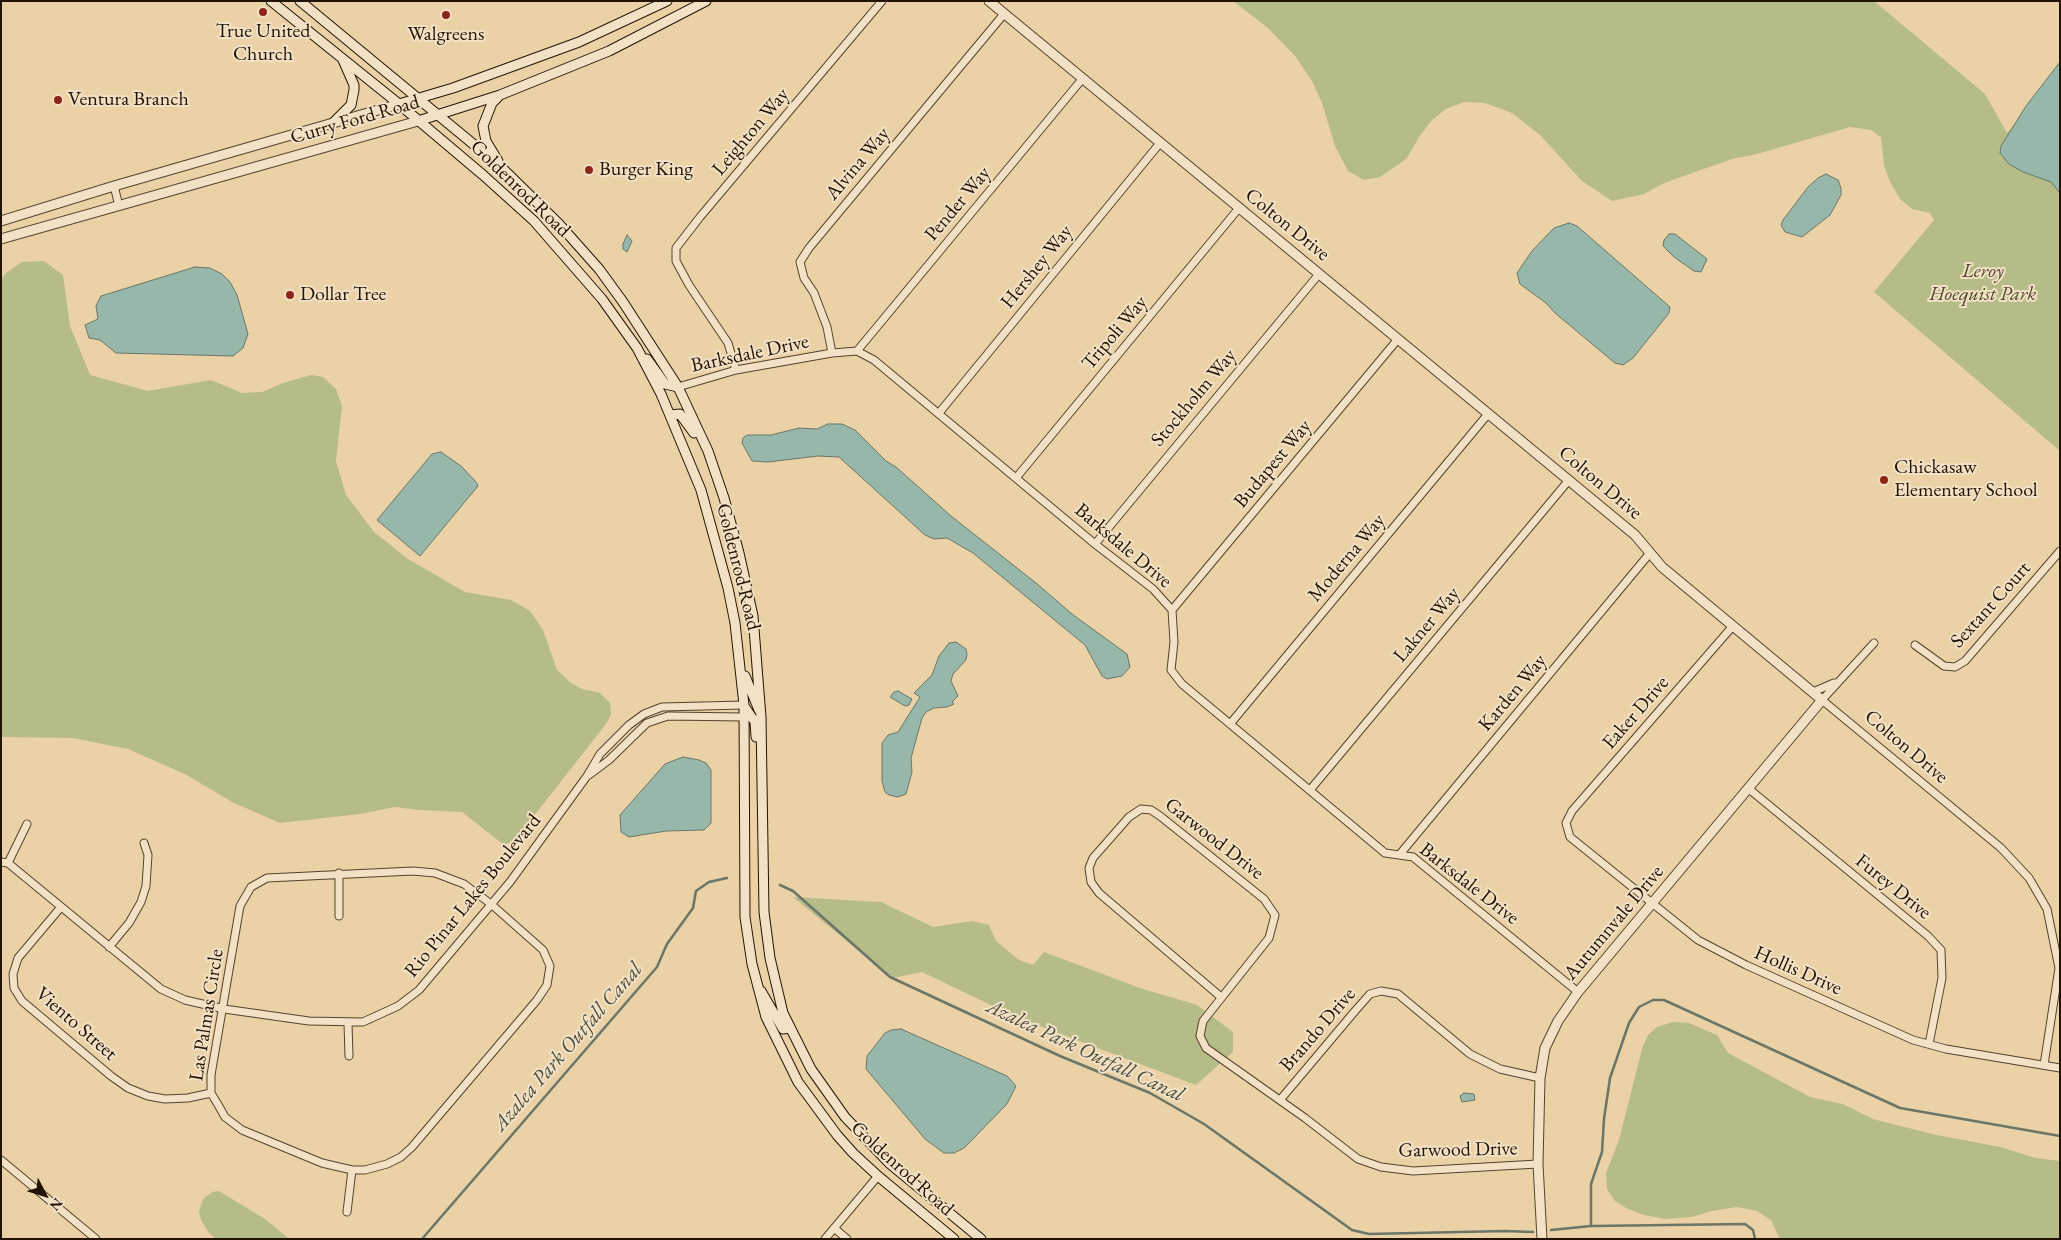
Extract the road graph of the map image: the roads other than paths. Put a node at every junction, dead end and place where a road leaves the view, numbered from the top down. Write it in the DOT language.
graph roads {
  1 [pos="271,1"];
  2 [pos="292,1"];
  3 [pos="300,1"];
  4 [pos="667,1"];
  5 [pos="706,1"];
  6 [pos="882,1"];
  7 [pos="989,1"];
  8 [pos="312,10"];
  9 [pos="1004,14"];
  10 [pos="342,58"];
  11 [pos="1083,78"];
  12 [pos="500,95"];
  13 [pos="420,99"];
  14 [pos="399,104"];
  15 [pos="439,115"];
  16 [pos="418,120"];
  17 [pos="333,123"];
  18 [pos="1160,143"];
  19 [pos="501,167"];
  20 [pos="114,186"];
  21 [pos="119,206"];
  22 [pos="1239,208"];
  23 [pos="1,221"];
  24 [pos="1,239"];
  25 [pos="1319,274"];
  26 [pos="1398,339"];
  27 [pos="637,348"];
  28 [pos="857,351"];
  29 [pos="832,353"];
  30 [pos="736,370"];
  31 [pos="678,387"];
  32 [pos="938,413"];
  33 [pos="1488,414"];
  34 [pos="670,415"];
  35 [pos="708,451"];
  36 [pos="1016,478"];
  37 [pos="1569,480"];
  38 [pos="1095,544"];
  39 [pos="2060,551"];
  40 [pos="1650,553"];
  41 [pos="1172,610"];
  42 [pos="1732,627"];
  43 [pos="1874,642"];
  44 [pos="1915,645"];
  45 [pos="741,667"];
  46 [pos="1840,679"];
  47 [pos="1813,692"];
  48 [pos="1822,700"];
  49 [pos="744,705"];
  50 [pos="743,716"];
  51 [pos="761,717"];
  52 [pos="1230,724"];
  53 [pos="761,756"];
  54 [pos="587,776"];
  55 [pos="1749,789"];
  56 [pos="1310,790"];
  57 [pos="1566,823"];
  58 [pos="27,824"];
  59 [pos="144,843"];
  60 [pos="1400,854"];
  61 [pos="5,862"];
  62 [pos="339,873"];
  63 [pos="491,904"];
  64 [pos="1652,905"];
  65 [pos="61,907"];
  66 [pos="339,916"];
  67 [pos="109,947"];
  68 [pos="758,986"];
  69 [pos="1578,992"];
  70 [pos="1222,997"];
  71 [pos="224,1009"];
  72 [pos="348,1022"];
  73 [pos="790,1028"];
  74 [pos="1929,1044"];
  75 [pos="350,1056"];
  76 [pos="2044,1065"];
  77 [pos="2060,1068"];
  78 [pos="1540,1078"];
  79 [pos="212,1093"];
  80 [pos="1280,1100"];
  81 [pos="2,1161"];
  82 [pos="1538,1164"];
  83 [pos="352,1170"];
  84 [pos="878,1176"];
  85 [pos="347,1212"];
  86 [pos="834,1228"];
  87 [pos="95,1239"];
  88 [pos="825,1239"];
  89 [pos="847,1239"];
  90 [pos="954,1239"];
  91 [pos="982,1239"];
  92 [pos="1542,1239"];
  1 -- 10 [label="main road, Goldenrod Road"];
  2 -- 8 [label="main road"];
  3 -- 8 [label="main road, Goldenrod Road"];
  4 -- 13 [label="main road, Curry Ford Road"];
  5 -- 12 [label="main road, Curry Ford Road"];
  6 -- 30 [label="street, Leighton Way"];
  7 -- 9 [label="main road, Colton Drive"];
  8 -- 13 [label="main road, Goldenrod Road"];
  9 -- 11 [label="main road, Colton Drive"];
  9 -- 29 [label="street, Alvina Way"];
  10 -- 14 [label="main road, Goldenrod Road"];
  10 -- 17 [label="main road"];
  11 -- 18 [label="main road, Colton Drive"];
  11 -- 28 [label="street, Pender Way"];
  12 -- 15 [label="main road, Curry Ford Road"];
  12 -- 19 [label="main road"];
  13 -- 14 [label="main road, Curry Ford Road"];
  13 -- 15 [label="main road, Goldenrod Road"];
  14 -- 16 [label="main road, Goldenrod Road"];
  14 -- 17 [label="main road, Curry Ford Road"];
  15 -- 16 [label="main road, Curry Ford Road"];
  15 -- 19 [label="main road, Goldenrod Road"];
  16 -- 21 [label="main road, Curry Ford Road"];
  16 -- 27 [label="main road, Goldenrod Road"];
  17 -- 20 [label="main road, Curry Ford Road"];
  18 -- 22 [label="main road, Colton Drive"];
  18 -- 32 [label="street, Hershey Way"];
  19 -- 31 [label="main road, Goldenrod Road"];
  20 -- 21 [label="street"];
  20 -- 23 [label="main road, Curry Ford Road"];
  21 -- 24 [label="main road, Curry Ford Road"];
  22 -- 25 [label="main road, Colton Drive"];
  22 -- 36 [label="street, Tripoli Way"];
  25 -- 26 [label="main road, Colton Drive"];
  25 -- 38 [label="street, Stockholm Way"];
  26 -- 33 [label="main road, Colton Drive"];
  26 -- 41 [label="street, Budapest Way"];
  27 -- 31 [label="main road"];
  27 -- 34 [label="main road, Goldenrod Road"];
  28 -- 29 [label="street, Barksdale Drive"];
  28 -- 32 [label="street, Barksdale Drive"];
  29 -- 30 [label="street, Barksdale Drive"];
  30 -- 31 [label="street, Barksdale Drive"];
  31 -- 35 [label="main road, Goldenrod Road"];
  32 -- 36 [label="street, Barksdale Drive"];
  33 -- 37 [label="main road, Colton Drive"];
  33 -- 52 [label="street, Moderna Way"];
  34 -- 35 [label="main road"];
  34 -- 45 [label="main road, Goldenrod Road"];
  35 -- 51 [label="main road, Goldenrod Road"];
  36 -- 38 [label="street, Barksdale Drive"];
  37 -- 40 [label="main road, Colton Drive"];
  37 -- 56 [label="street, Lakner Way"];
  38 -- 41 [label="street, Barksdale Drive"];
  39 -- 44 [label="street, Sextant Court"];
  40 -- 42 [label="main road, Colton Drive"];
  40 -- 60 [label="street, Karden Way"];
  41 -- 52 [label="street, Barksdale Drive"];
  42 -- 47 [label="main road, Colton Drive"];
  42 -- 57 [label="street, Eaker Drive"];
  43 -- 46 [label="street, Autumnvale Drive"];
  45 -- 49 [label="main road, Goldenrod Road"];
  45 -- 51 [label="main road"];
  46 -- 47 [label="street, Autumnvale Drive"];
  46 -- 48 [label="street, Autumnvale Drive"];
  47 -- 48 [label="main road, Colton Drive"];
  48 -- 55 [label="main road, Autumnvale Drive"];
  48 -- 76 [label="street, Colton Drive"];
  49 -- 50 [label="main road, Goldenrod Road"];
  49 -- 53 [label="main road"];
  49 -- 54 [label="street, Rio Pinar Lakes Boulevard"];
  50 -- 54 [label="street, Rio Pinar Lakes Boulevard"];
  50 -- 68 [label="main road, Goldenrod Road"];
  51 -- 53 [label="main road, Goldenrod Road"];
  52 -- 56 [label="street, Barksdale Drive"];
  53 -- 73 [label="main road, Goldenrod Road"];
  54 -- 63 [label="street, Rio Pinar Lakes Boulevard"];
  55 -- 64 [label="main road, Autumnvale Drive"];
  55 -- 74 [label="street, Furey Drive"];
  56 -- 60 [label="street, Barksdale Drive"];
  57 -- 64 [label="street, Hollis Drive"];
  58 -- 61 [label="street"];
  59 -- 67 [label="street"];
  60 -- 69 [label="street, Barksdale Drive"];
  61 -- 65 [label="street, Rio Pinar Lakes Boulevard"];
  62 -- 63 [label="street, Las Palmas Circle"];
  62 -- 66 [label="street"];
  62 -- 71 [label="street, Las Palmas Circle"];
  63 -- 72 [label="street, Rio Pinar Lakes Boulevard"];
  63 -- 83 [label="street, Las Palmas Circle"];
  64 -- 69 [label="main road, Autumnvale Drive"];
  64 -- 74 [label="street, Hollis Drive"];
  65 -- 67 [label="street, Rio Pinar Lakes Boulevard"];
  65 -- 79 [label="street, Viento Street"];
  67 -- 71 [label="street, Rio Pinar Lakes Boulevard"];
  68 -- 73 [label="main road"];
  68 -- 84 [label="main road, Goldenrod Road"];
  69 -- 78 [label="main road, Autumnvale Drive"];
  70 -- 70 [label="street, Garwood Drive"];
  70 -- 80 [label="street, Garwood Drive"];
  71 -- 72 [label="street, Rio Pinar Lakes Boulevard"];
  71 -- 79 [label="street, Las Palmas Circle"];
  72 -- 75 [label="street"];
  73 -- 91 [label="main road, Goldenrod Road"];
  74 -- 76 [label="street, Hollis Drive"];
  76 -- 77 [label="street, Hollis Drive"];
  78 -- 80 [label="street, Brando Drive"];
  78 -- 82 [label="main road, Autumnvale Drive"];
  79 -- 83 [label="street, Las Palmas Circle"];
  80 -- 82 [label="street, Garwood Drive"];
  81 -- 87 [label="street"];
  82 -- 92 [label="main road, Autumnvale Drive"];
  83 -- 85 [label="street"];
  84 -- 86 [label="street"];
  84 -- 90 [label="main road, Goldenrod Road"];
  86 -- 88 [label="street"];
  86 -- 89 [label="street"];
}
